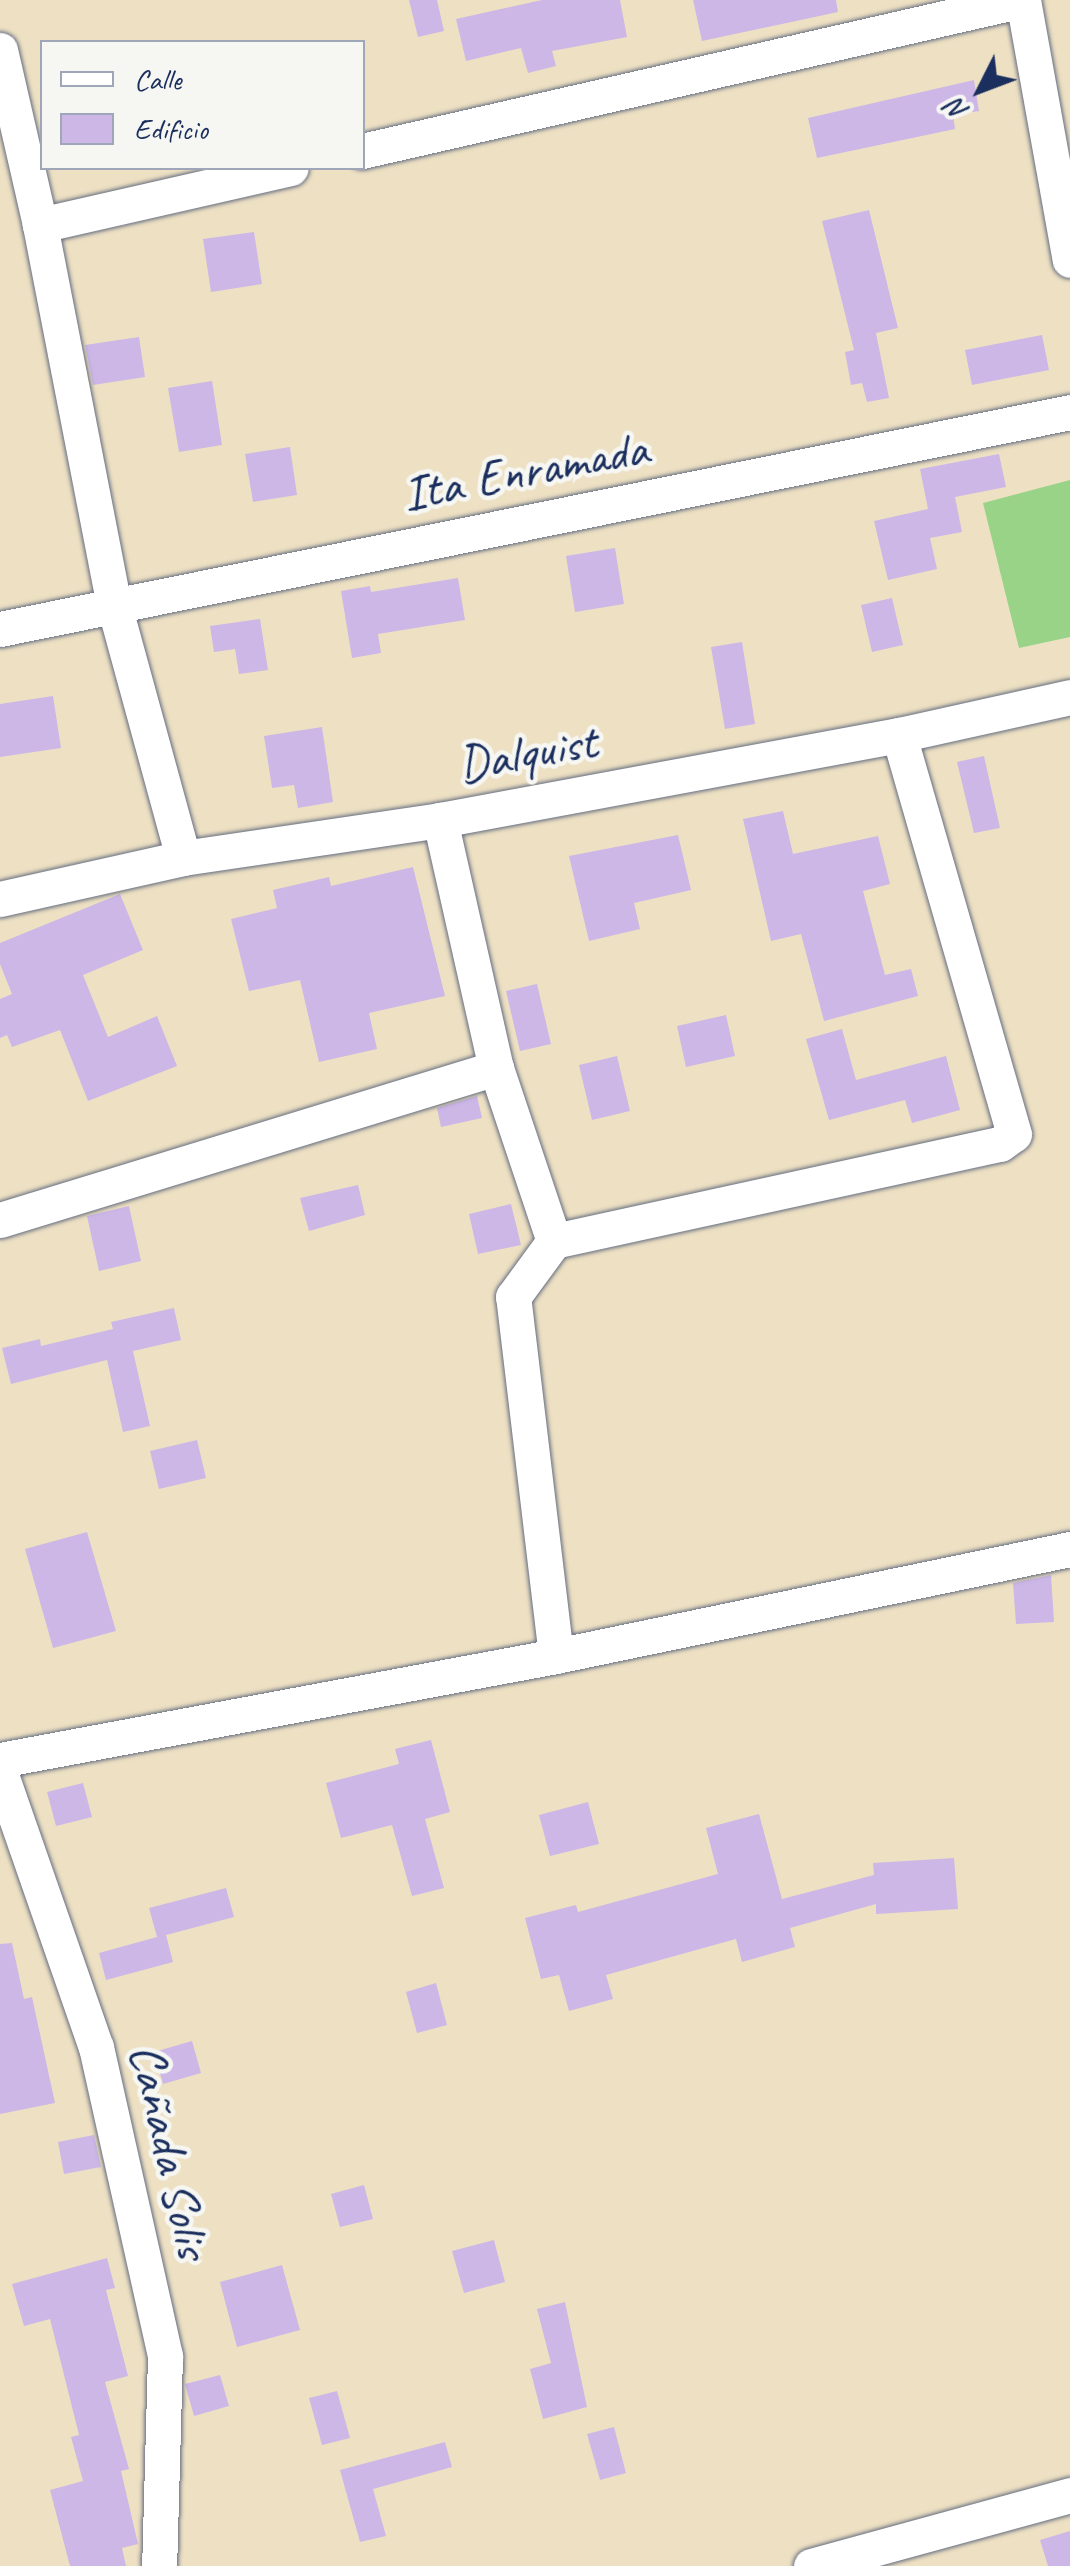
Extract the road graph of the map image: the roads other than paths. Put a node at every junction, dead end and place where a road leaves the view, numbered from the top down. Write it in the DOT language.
graph roads {
  1 [pos="1023,0"];
  2 [pos="0,50"];
  3 [pos="365,150"];
  4 [pos="282,170"];
  5 [pos="40,225"];
  6 [pos="1070,260"];
  7 [pos="1070,412"];
  8 [pos="114,605"];
  9 [pos="0,629"];
  10 [pos="1070,697"];
  11 [pos="898,735"];
  12 [pos="440,820"];
  13 [pos="183,858"];
  14 [pos="0,899"];
  15 [pos="496,1068"];
  16 [pos="0,1220"];
  17 [pos="554,1241"];
  18 [pos="1070,1548"];
  19 [pos="556,1656"];
  20 [pos="0,1760"];
  21 [pos="0,1772"];
  22 [pos="1070,2495"];
  23 [pos="159,2566"];
  24 [pos="811,2566"];
  1 -- 3 [label="street"];
  1 -- 6 [label="street"];
  2 -- 5 [label="street"];
  4 -- 5 [label="street"];
  5 -- 8 [label="street"];
  7 -- 8 [label="street, Ita Enramada"];
  8 -- 9 [label="street, Ita Enramada"];
  8 -- 13 [label="street"];
  10 -- 11 [label="street, Dalquist"];
  11 -- 12 [label="street, Dalquist"];
  11 -- 17 [label="street"];
  12 -- 13 [label="street, Dalquist"];
  12 -- 15 [label="street"];
  13 -- 14 [label="street, Dalquist"];
  15 -- 16 [label="street"];
  15 -- 17 [label="street"];
  17 -- 19 [label="street"];
  18 -- 19 [label="street"];
  19 -- 20 [label="street"];
  21 -- 23 [label="street, Cañada Solis"];
  22 -- 24 [label="street"];
}
